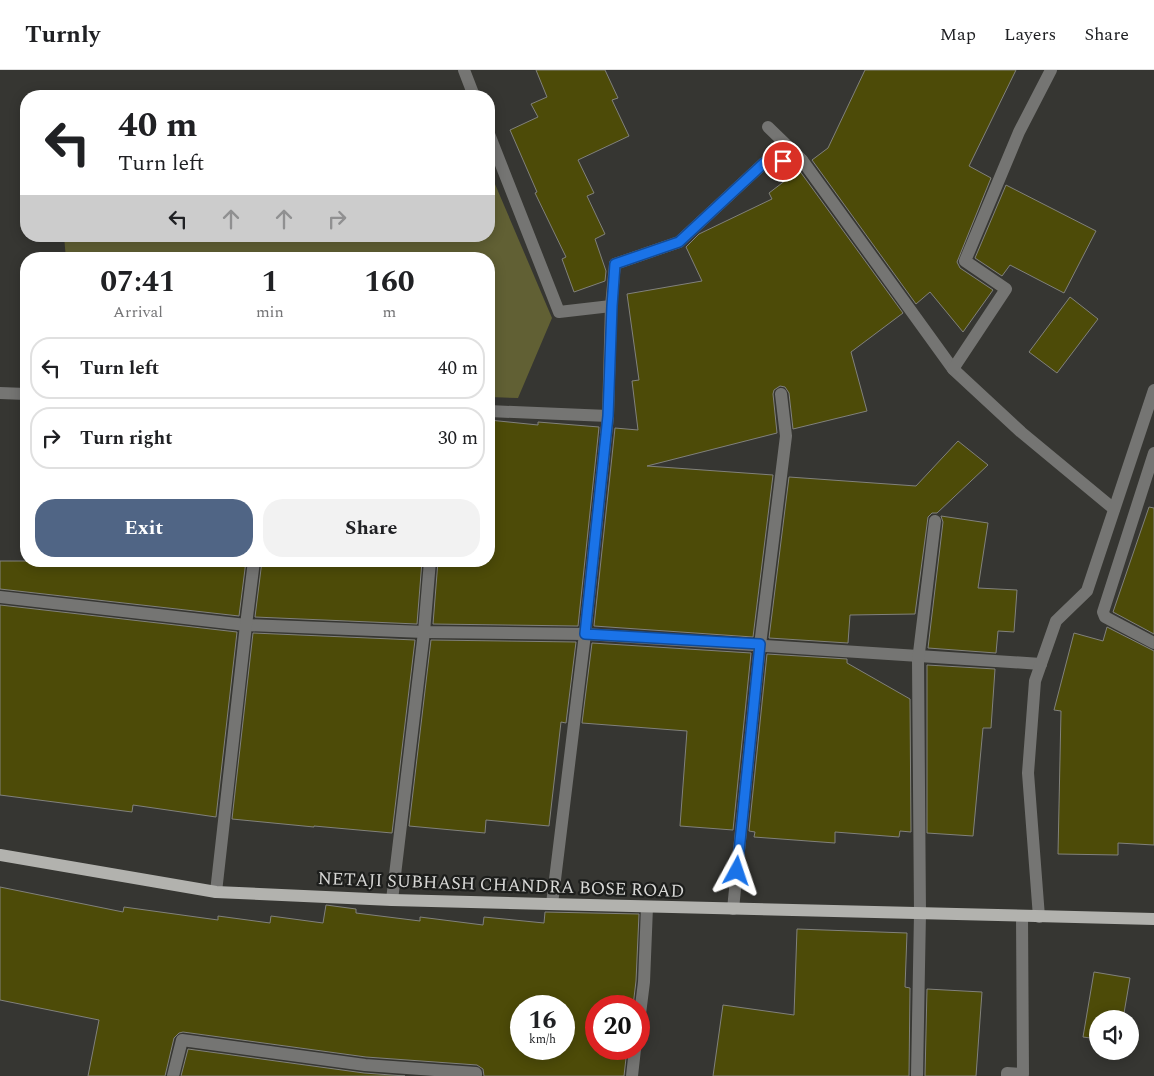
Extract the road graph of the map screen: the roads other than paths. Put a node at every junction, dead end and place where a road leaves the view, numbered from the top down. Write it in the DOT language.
graph roads {
  1 [pos="464,70"];
  2 [pos="1051,70"];
  3 [pos="472,90"];
  4 [pos="768,127"];
  5 [pos="495,149"];
  6 [pos="802,160"];
  7 [pos="612,306"];
  8 [pos="953,369"];
  9 [pos="1154,390"];
  10 [pos="0,393"];
  11 [pos="20,394"];
  12 [pos="781,394"];
  13 [pos="495,411"];
  14 [pos="608,416"];
  15 [pos="1154,453"];
  16 [pos="1114,509"];
  17 [pos="935,521"];
  18 [pos="253,567"];
  19 [pos="429,567"];
  20 [pos="0,597"];
  21 [pos="246,625"];
  22 [pos="424,632"];
  23 [pos="585,634"];
  24 [pos="1154,643"];
  25 [pos="760,644"];
  26 [pos="919,655"];
  27 [pos="1041,664"];
  28 [pos="0,855"];
  29 [pos="216,892"];
  30 [pos="392,900"];
  31 [pos="552,904"];
  32 [pos="647,907"];
  33 [pos="734,909"];
  34 [pos="920,913"];
  35 [pos="1022,916"];
  36 [pos="1039,917"];
  37 [pos="1154,919"];
  38 [pos="642,995"];
  39 [pos="634,1060"];
  40 [pos="476,1075"];
  41 [pos="173,1076"];
  42 [pos="632,1076"];
  43 [pos="917,1076"];
  44 [pos="1007,1076"];
  1 -- 3 [label="street"];
  2 -- 8 [label="street"];
  4 -- 6 [label="street"];
  5 -- 7 [label="street"];
  6 -- 7 [label="street"];
  6 -- 8 [label="street"];
  7 -- 14 [label="street"];
  8 -- 16 [label="street"];
  9 -- 16 [label="street"];
  10 -- 11 [label="street"];
  12 -- 25 [label="street"];
  13 -- 14 [label="street"];
  14 -- 23 [label="street"];
  15 -- 24 [label="street"];
  16 -- 27 [label="street"];
  17 -- 26 [label="street"];
  18 -- 21 [label="street"];
  19 -- 22 [label="street"];
  20 -- 21 [label="street"];
  21 -- 22 [label="street"];
  21 -- 29 [label="street"];
  22 -- 23 [label="street"];
  22 -- 30 [label="street"];
  23 -- 25 [label="street"];
  23 -- 31 [label="street"];
  25 -- 26 [label="street"];
  25 -- 33 [label="street"];
  26 -- 27 [label="street"];
  26 -- 34 [label="street"];
  27 -- 36 [label="street"];
  28 -- 29 [label="main road, NETAJI SUBHASH CHANDRA BOSE ROAD"];
  29 -- 30 [label="main road, NETAJI SUBHASH CHANDRA BOSE ROAD"];
  30 -- 31 [label="main road, NETAJI SUBHASH CHANDRA BOSE ROAD"];
  31 -- 32 [label="main road, NETAJI SUBHASH CHANDRA BOSE ROAD"];
  32 -- 33 [label="main road, NETAJI SUBHASH CHANDRA BOSE ROAD"];
  32 -- 38 [label="street"];
  33 -- 34 [label="main road, NETAJI SUBHASH CHANDRA BOSE ROAD"];
  34 -- 35 [label="main road, NETAJI SUBHASH CHANDRA BOSE ROAD"];
  34 -- 43 [label="street"];
  35 -- 36 [label="main road, NETAJI SUBHASH CHANDRA BOSE ROAD"];
  35 -- 44 [label="street"];
  36 -- 37 [label="main road, NETAJI SUBHASH CHANDRA BOSE ROAD"];
  39 -- 42 [label="street"];
  40 -- 41 [label="street"];
}
